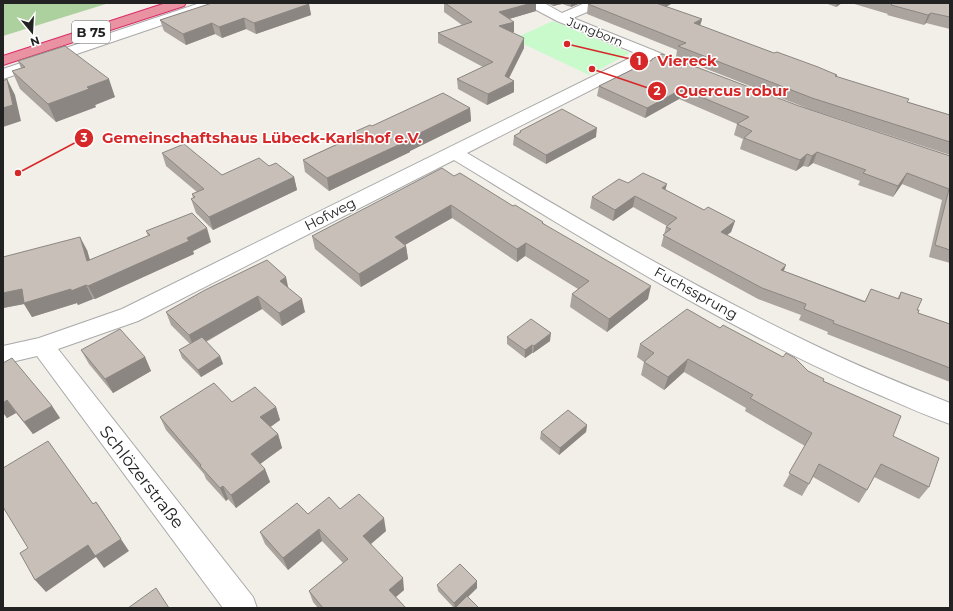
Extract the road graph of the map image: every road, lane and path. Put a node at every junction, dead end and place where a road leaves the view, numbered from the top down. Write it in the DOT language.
graph roads {
  1 [pos="146,3"];
  2 [pos="178,3"];
  3 [pos="213,3"];
  4 [pos="534,3"];
  5 [pos="596,3"];
  6 [pos="562,18"];
  7 [pos="3,49"];
  8 [pos="650,54"];
  9 [pos="3,61"];
  10 [pos="672,63"];
  11 [pos="3,74"];
  12 [pos="453,152"];
  13 [pos="42,346"];
  14 [pos="3,355"];
  15 [pos="950,414"];
  16 [pos="242,608"];
  1 -- 7 [label="highway, B 75"];
  2 -- 9 [label="highway, B 75"];
  3 -- 11 [label="street"];
  4 -- 6 [label="street, Jungborn"];
  5 -- 6 [label="street"];
  6 -- 8 [label="street, Jungborn"];
  8 -- 10 [label="street, Jungborn"];
  8 -- 12 [label="street, Hofweg"];
  12 -- 13 [label="street, Hofweg"];
  12 -- 15 [label="street, Fuchssprung"];
  13 -- 14 [label="street, Hofweg"];
  13 -- 16 [label="street, Schlözerstraße"];
}
